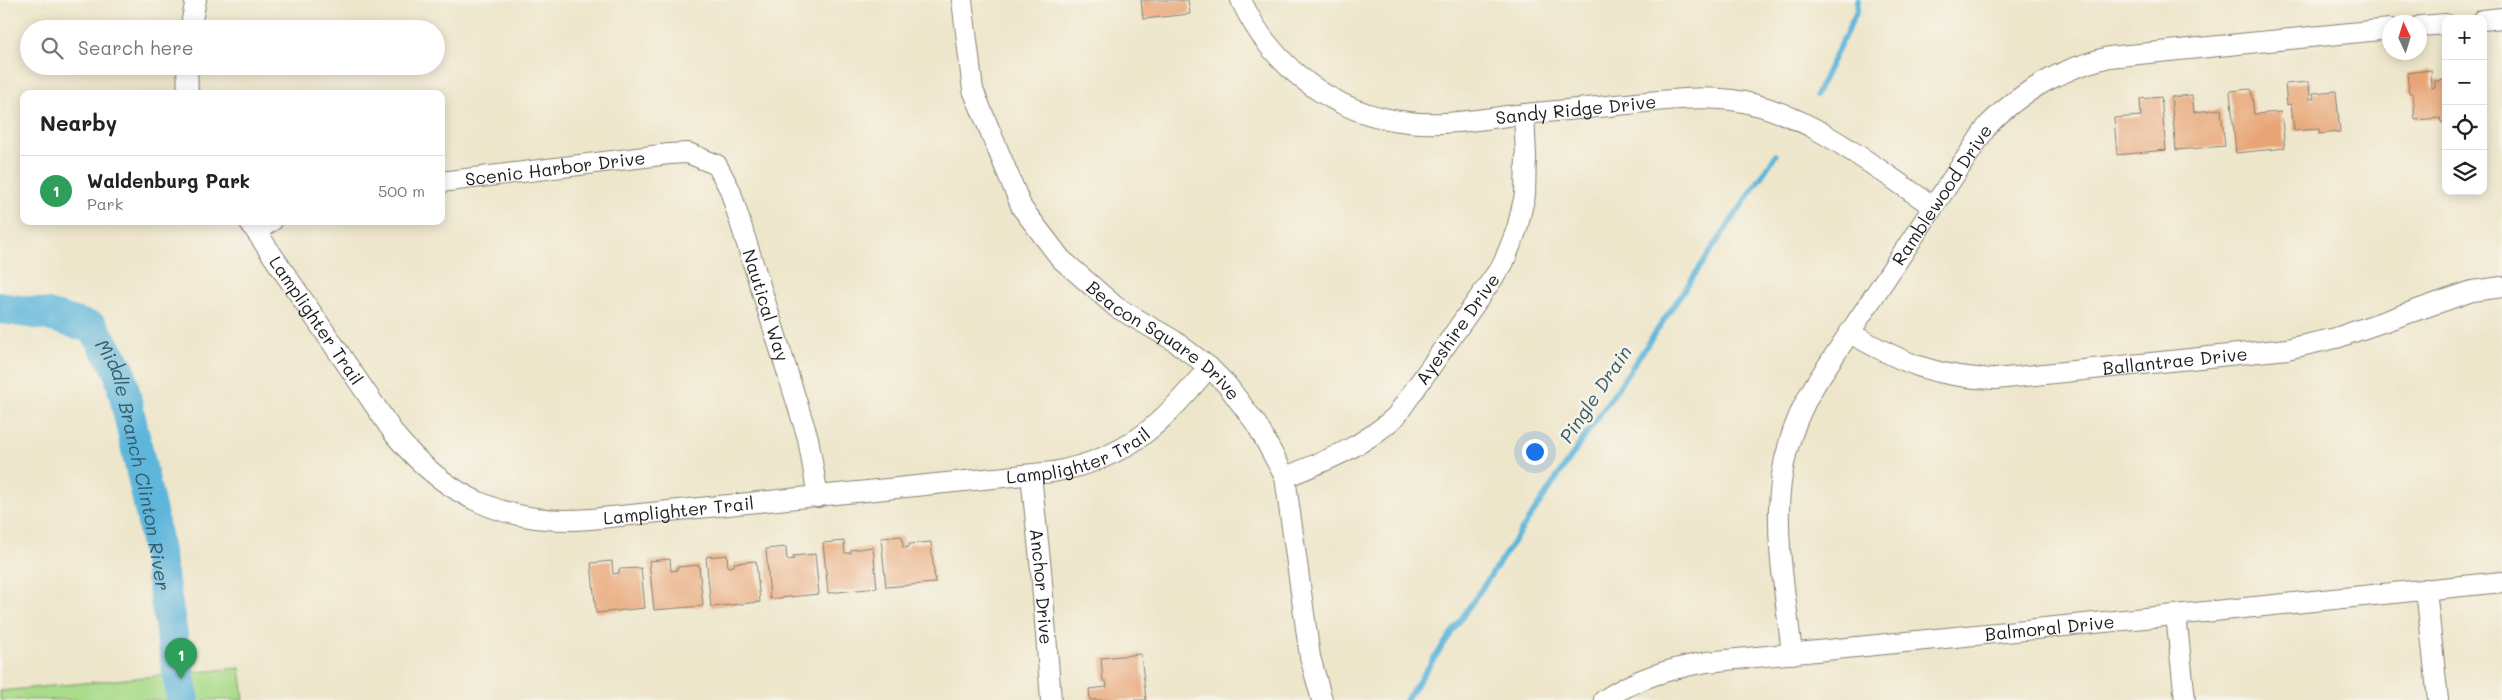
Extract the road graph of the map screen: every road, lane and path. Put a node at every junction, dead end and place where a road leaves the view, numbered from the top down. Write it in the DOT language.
graph roads {
  1 [pos="196,0"];
  2 [pos="962,0"];
  3 [pos="1240,0"];
  4 [pos="2502,18"];
  5 [pos="192,20"];
  6 [pos="2487,20"];
  7 [pos="2442,24"];
  8 [pos="2427,25"];
  9 [pos="2382,30"];
  10 [pos="187,75"];
  11 [pos="188,90"];
  12 [pos="1524,114"];
  13 [pos="670,154"];
  14 [pos="445,182"];
  15 [pos="1933,206"];
  16 [pos="259,225"];
  17 [pos="2502,286"];
  18 [pos="1850,333"];
  19 [pos="1208,367"];
  20 [pos="1031,475"];
  21 [pos="1285,477"];
  22 [pos="818,497"];
  23 [pos="2502,582"];
  24 [pos="2426,589"];
  25 [pos="2176,615"];
  26 [pos="1792,654"];
  27 [pos="1051,700"];
  28 [pos="1322,700"];
  29 [pos="1604,700"];
  30 [pos="2185,700"];
  31 [pos="2438,700"];
  1 -- 5 [label="street"];
  2 -- 19 [label="street, Beacon Square Drive"];
  3 -- 12 [label="street, Sandy Ridge Drive"];
  4 -- 6 [label="street"];
  7 -- 8 [label="street"];
  9 -- 15 [label="street, Ramblewood Drive"];
  10 -- 11 [label="street"];
  12 -- 15 [label="street, Sandy Ridge Drive"];
  12 -- 21 [label="street, Ayeshire Drive"];
  13 -- 14 [label="street, Scenic Harbor Drive"];
  13 -- 22 [label="street, Nautical Way"];
  15 -- 18 [label="street, Ramblewood Drive"];
  16 -- 22 [label="street, Lamplighter Trail"];
  17 -- 18 [label="street, Ballantrae Drive"];
  18 -- 26 [label="street, Ramblewood Drive"];
  19 -- 20 [label="street, Lamplighter Trail"];
  19 -- 21 [label="street, Beacon Square Drive"];
  20 -- 22 [label="street, Lamplighter Trail"];
  20 -- 27 [label="street, Anchor Drive"];
  21 -- 28 [label="street, Beacon Square Drive"];
  23 -- 24 [label="street, Balmoral Drive"];
  24 -- 25 [label="street, Balmoral Drive"];
  24 -- 31 [label="street"];
  25 -- 26 [label="street, Balmoral Drive"];
  25 -- 30 [label="street"];
  26 -- 29 [label="street, Balmoral Drive"];
}
